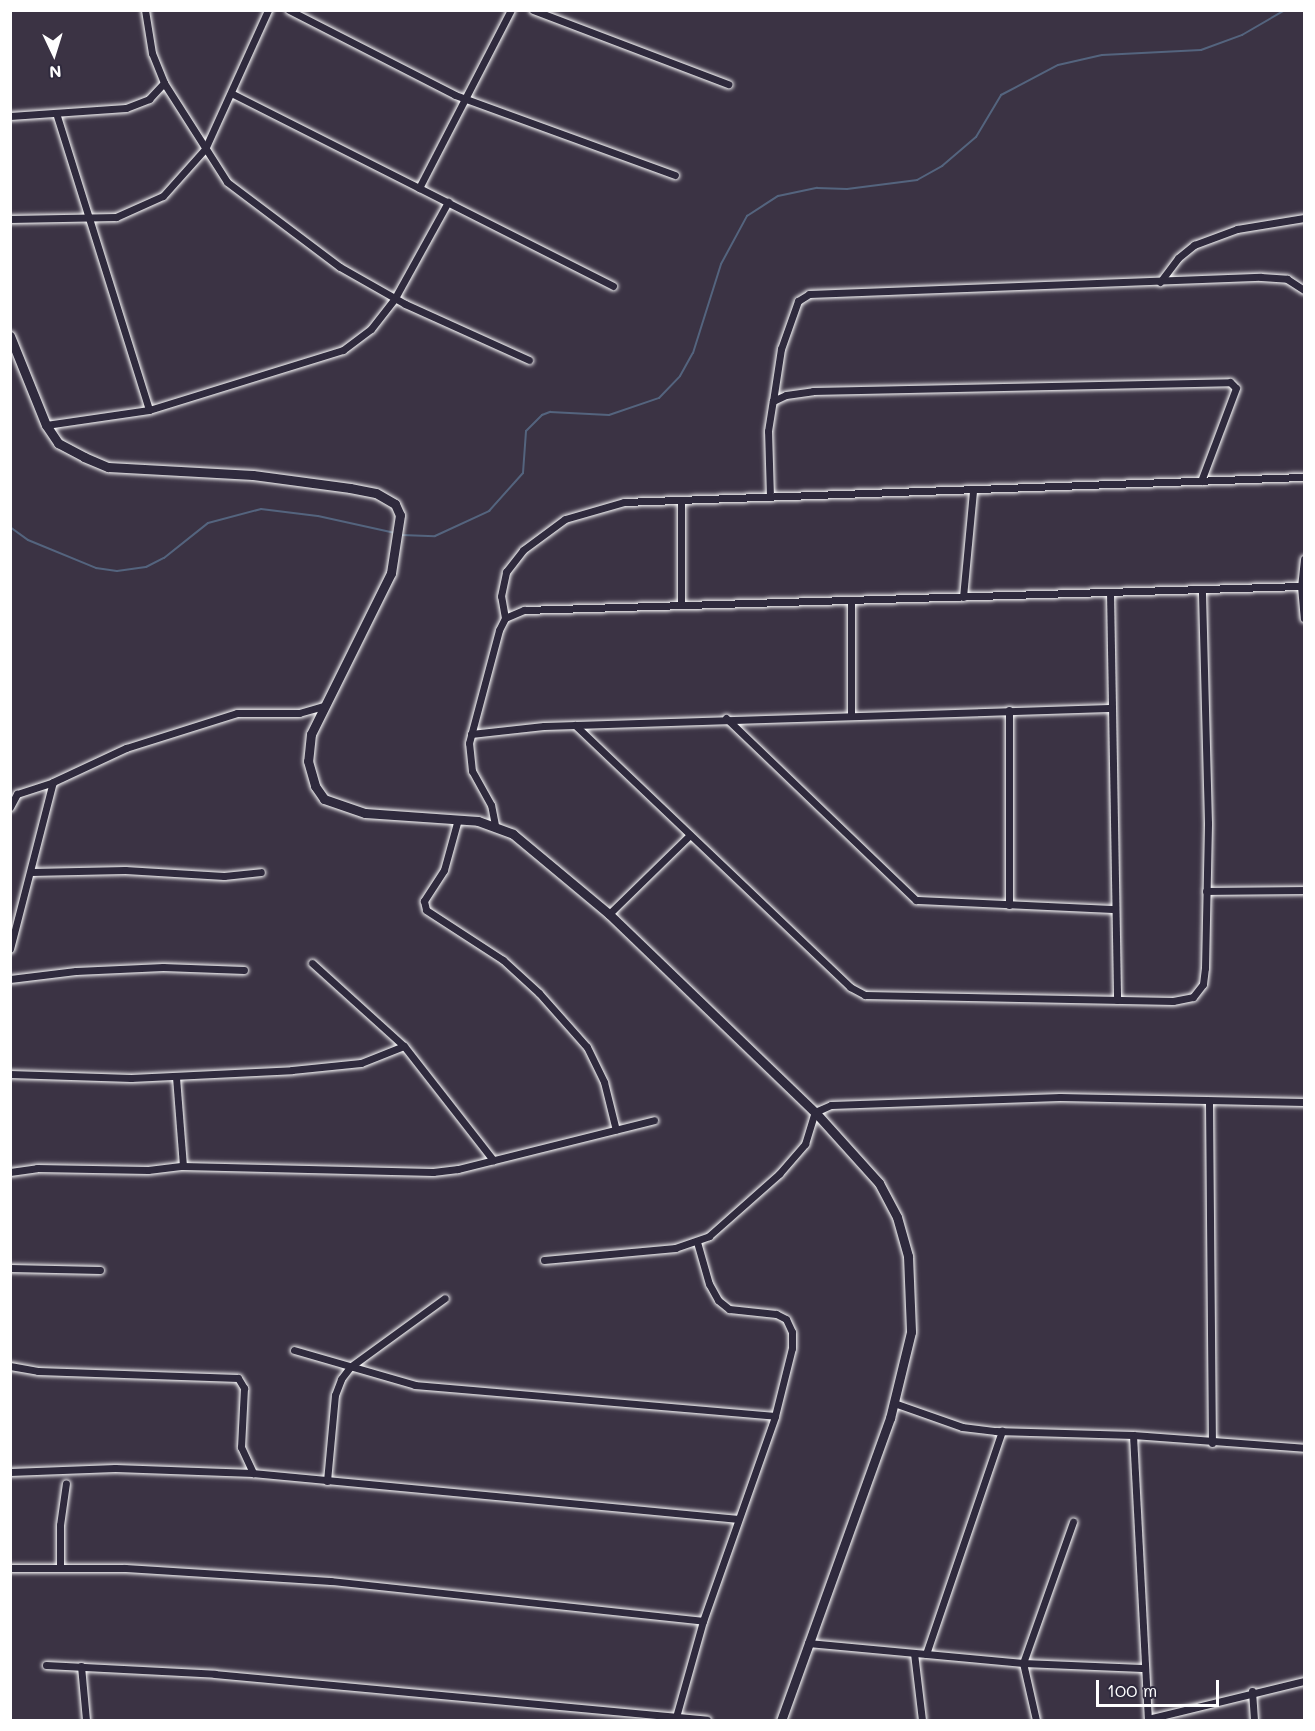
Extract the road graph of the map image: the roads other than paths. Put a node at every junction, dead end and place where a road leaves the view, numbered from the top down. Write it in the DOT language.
graph roads {
  1 [pos="144,10"];
  2 [pos="268,10"];
  3 [pos="289,10"];
  4 [pos="511,10"];
  5 [pos="533,10"];
  6 [pos="164,83"];
  7 [pos="728,84"];
  8 [pos="231,93"];
  9 [pos="463,99"];
  10 [pos="10,116"];
  11 [pos="57,116"];
  12 [pos="205,149"];
  13 [pos="675,175"];
  14 [pos="419,188"];
  15 [pos="448,202"];
  16 [pos="87,217"];
  17 [pos="1305,218"];
  18 [pos="10,219"];
  19 [pos="1160,282"];
  20 [pos="613,286"];
  21 [pos="1305,291"];
  22 [pos="395,298"];
  23 [pos="10,336"];
  24 [pos="529,360"];
  25 [pos="774,402"];
  26 [pos="149,410"];
  27 [pos="46,425"];
  28 [pos="1305,477"];
  29 [pos="1201,481"];
  30 [pos="973,491"];
  31 [pos="770,497"];
  32 [pos="681,501"];
  33 [pos="1305,559"];
  34 [pos="1301,586"];
  35 [pos="1202,589"];
  36 [pos="1110,592"];
  37 [pos="963,597"];
  38 [pos="851,601"];
  39 [pos="681,604"];
  40 [pos="505,618"];
  41 [pos="1305,618"];
  42 [pos="324,706"];
  43 [pos="1109,708"];
  44 [pos="1009,710"];
  45 [pos="851,716"];
  46 [pos="726,718"];
  47 [pos="575,725"];
  48 [pos="471,734"];
  49 [pos="53,782"];
  50 [pos="10,807"];
  51 [pos="458,819"];
  52 [pos="495,825"];
  53 [pos="690,835"];
  54 [pos="31,872"];
  55 [pos="261,872"];
  56 [pos="1305,890"];
  57 [pos="1206,891"];
  58 [pos="1009,904"];
  59 [pos="1114,909"];
  60 [pos="609,914"];
  61 [pos="10,949"];
  62 [pos="312,963"];
  63 [pos="244,970"];
  64 [pos="10,979"];
  65 [pos="1117,1000"];
  66 [pos="404,1046"];
  67 [pos="10,1074"];
  68 [pos="176,1077"];
  69 [pos="1305,1102"];
  70 [pos="1209,1103"];
  71 [pos="815,1112"];
  72 [pos="654,1120"];
  73 [pos="615,1130"];
  74 [pos="493,1160"];
  75 [pos="183,1166"];
  76 [pos="10,1172"];
  77 [pos="697,1242"];
  78 [pos="544,1260"];
  79 [pos="10,1268"];
  80 [pos="100,1270"];
  81 [pos="445,1298"];
  82 [pos="294,1350"];
  83 [pos="10,1366"];
  84 [pos="350,1366"];
  85 [pos="894,1403"];
  86 [pos="775,1416"];
  87 [pos="1002,1431"];
  88 [pos="1133,1435"];
  89 [pos="1212,1443"];
  90 [pos="1305,1448"];
  91 [pos="10,1472"];
  92 [pos="253,1473"];
  93 [pos="327,1481"];
  94 [pos="66,1483"];
  95 [pos="738,1519"];
  96 [pos="1072,1522"];
  97 [pos="60,1566"];
  98 [pos="10,1568"];
  99 [pos="703,1621"];
  100 [pos="808,1643"];
  101 [pos="914,1653"];
  102 [pos="926,1654"];
  103 [pos="1023,1664"];
  104 [pos="46,1665"];
  105 [pos="81,1666"];
  106 [pos="1142,1668"];
  107 [pos="1305,1681"];
  108 [pos="1252,1691"];
  109 [pos="676,1717"];
  110 [pos="86,1720"];
  111 [pos="706,1720"];
  112 [pos="781,1720"];
  113 [pos="922,1720"];
  114 [pos="1036,1720"];
  115 [pos="1148,1720"];
  116 [pos="1254,1720"];
  1 -- 6 [label="street"];
  2 -- 8 [label="street"];
  3 -- 9 [label="street"];
  4 -- 9 [label="street"];
  5 -- 7 [label="street"];
  6 -- 11 [label="street"];
  6 -- 12 [label="street"];
  8 -- 12 [label="street"];
  8 -- 14 [label="street"];
  9 -- 13 [label="street"];
  9 -- 14 [label="street"];
  10 -- 11 [label="street"];
  11 -- 16 [label="street"];
  12 -- 16 [label="street"];
  12 -- 22 [label="street"];
  14 -- 15 [label="street"];
  15 -- 20 [label="street"];
  15 -- 22 [label="street"];
  16 -- 18 [label="street"];
  16 -- 26 [label="street"];
  17 -- 19 [label="street"];
  19 -- 21 [label="street"];
  19 -- 25 [label="street"];
  22 -- 24 [label="street"];
  22 -- 26 [label="street"];
  23 -- 27 [label="street"];
  25 -- 29 [label="street"];
  25 -- 31 [label="street"];
  26 -- 27 [label="street"];
  27 -- 42 [label="street"];
  28 -- 29 [label="street"];
  29 -- 30 [label="street"];
  30 -- 31 [label="street"];
  30 -- 37 [label="street"];
  31 -- 32 [label="street"];
  32 -- 39 [label="street"];
  32 -- 40 [label="street"];
  33 -- 34 [label="street"];
  34 -- 35 [label="street"];
  34 -- 41 [label="street"];
  35 -- 36 [label="street"];
  35 -- 57 [label="street"];
  36 -- 37 [label="street"];
  36 -- 43 [label="street"];
  37 -- 38 [label="street"];
  38 -- 39 [label="street"];
  38 -- 45 [label="street"];
  39 -- 40 [label="street"];
  40 -- 48 [label="street"];
  42 -- 49 [label="street"];
  42 -- 51 [label="street"];
  43 -- 44 [label="street"];
  43 -- 59 [label="street"];
  44 -- 45 [label="street"];
  44 -- 58 [label="street"];
  45 -- 46 [label="street"];
  46 -- 47 [label="street"];
  46 -- 58 [label="street"];
  47 -- 48 [label="street"];
  47 -- 53 [label="street"];
  48 -- 52 [label="street"];
  49 -- 50 [label="street"];
  49 -- 54 [label="street"];
  51 -- 52 [label="street"];
  51 -- 73 [label="street"];
  52 -- 60 [label="street"];
  53 -- 60 [label="street"];
  53 -- 65 [label="street"];
  54 -- 55 [label="street"];
  54 -- 61 [label="street"];
  56 -- 57 [label="street"];
  57 -- 65 [label="street"];
  58 -- 59 [label="street"];
  59 -- 65 [label="street"];
  60 -- 71 [label="street"];
  62 -- 66 [label="street"];
  63 -- 64 [label="street"];
  66 -- 68 [label="street"];
  66 -- 74 [label="street"];
  67 -- 68 [label="street"];
  68 -- 75 [label="street"];
  69 -- 70 [label="street"];
  70 -- 71 [label="street"];
  70 -- 89 [label="street"];
  71 -- 77 [label="street"];
  71 -- 85 [label="street"];
  72 -- 73 [label="street"];
  73 -- 74 [label="street"];
  74 -- 75 [label="street"];
  75 -- 76 [label="street"];
  77 -- 78 [label="street"];
  77 -- 86 [label="street"];
  79 -- 80 [label="street"];
  81 -- 84 [label="street"];
  82 -- 84 [label="street"];
  83 -- 92 [label="street"];
  84 -- 86 [label="street"];
  84 -- 93 [label="street"];
  85 -- 87 [label="street"];
  85 -- 100 [label="street"];
  86 -- 95 [label="street"];
  87 -- 88 [label="street"];
  87 -- 102 [label="street"];
  88 -- 89 [label="street"];
  88 -- 106 [label="street"];
  89 -- 90 [label="street"];
  91 -- 92 [label="street"];
  92 -- 93 [label="street"];
  93 -- 95 [label="street"];
  94 -- 97 [label="street"];
  95 -- 99 [label="street"];
  96 -- 103 [label="street"];
  97 -- 98 [label="street"];
  97 -- 99 [label="street"];
  99 -- 109 [label="street"];
  100 -- 101 [label="street"];
  100 -- 112 [label="street"];
  101 -- 102 [label="street"];
  101 -- 113 [label="street"];
  102 -- 103 [label="street"];
  103 -- 106 [label="street"];
  103 -- 114 [label="street"];
  104 -- 105 [label="street"];
  105 -- 109 [label="street"];
  105 -- 110 [label="street"];
  106 -- 115 [label="street"];
  107 -- 108 [label="street"];
  108 -- 115 [label="street"];
  108 -- 116 [label="street"];
  109 -- 111 [label="street"];
}
